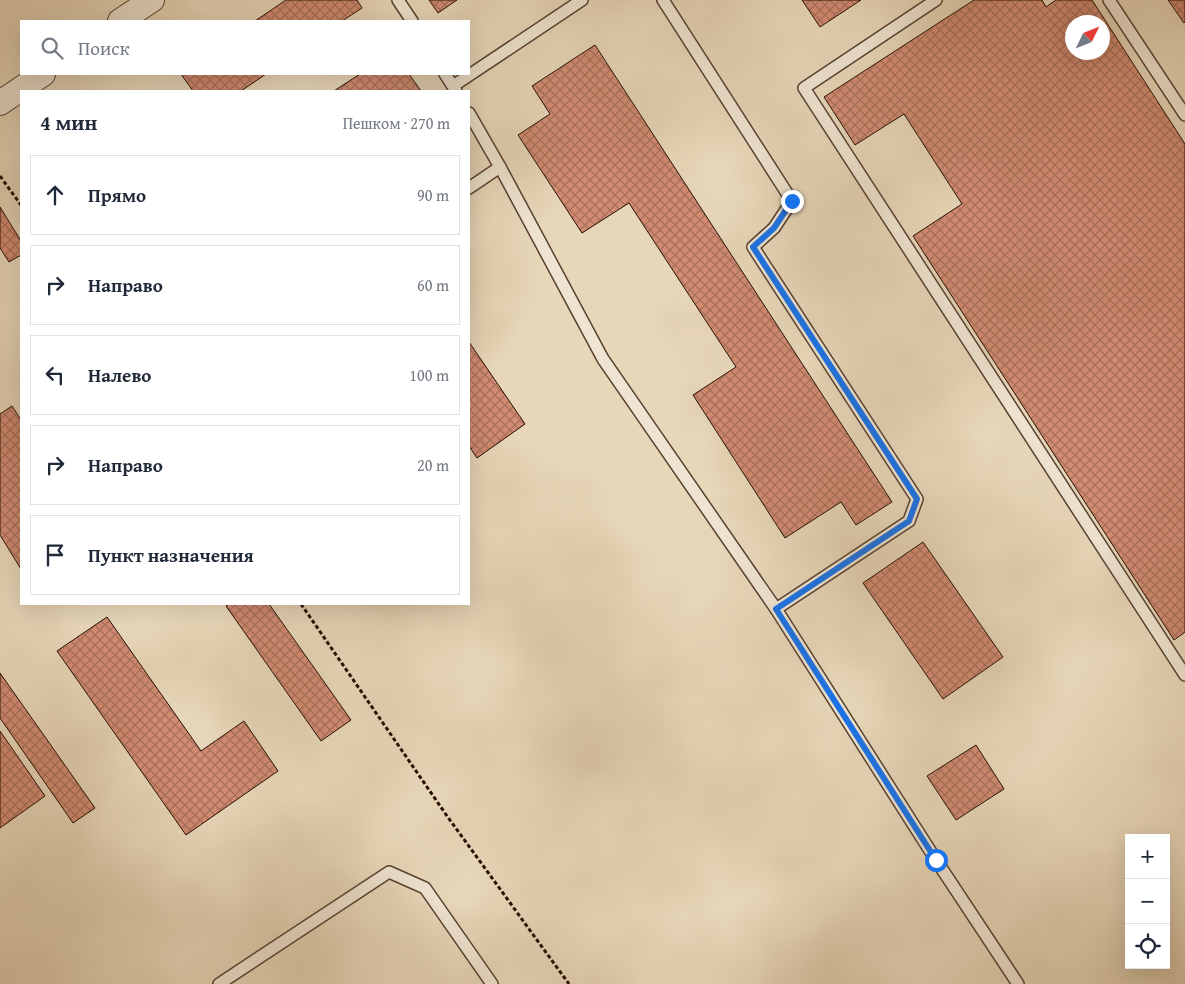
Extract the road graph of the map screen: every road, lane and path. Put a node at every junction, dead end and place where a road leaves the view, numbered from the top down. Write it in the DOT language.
graph roads {
  1 [pos="152,0"];
  2 [pos="398,0"];
  3 [pos="582,0"];
  4 [pos="663,0"];
  5 [pos="936,0"];
  6 [pos="1109,0"];
  7 [pos="122,20"];
  8 [pos="411,20"];
  9 [pos="42,75"];
  10 [pos="446,75"];
  11 [pos="454,89"];
  12 [pos="0,103"];
  13 [pos="470,115"];
  14 [pos="1185,115"];
  15 [pos="500,167"];
  16 [pos="0,176"];
  17 [pos="470,187"];
  18 [pos="20,204"];
  19 [pos="302,605"];
  20 [pos="776,609"];
  21 [pos="1185,676"];
  22 [pos="219,984"];
  23 [pos="492,984"];
  24 [pos="570,984"];
  25 [pos="1018,984"];
  1 -- 7 [label="street"];
  2 -- 8 [label="lane"];
  3 -- 11 [label="lane"];
  4 -- 20 [label="lane"];
  5 -- 21 [label="lane"];
  6 -- 14 [label="lane"];
  9 -- 12 [label="street"];
  10 -- 11 [label="lane"];
  13 -- 15 [label="lane"];
  15 -- 17 [label="lane"];
  15 -- 20 [label="lane"];
  16 -- 18 [label="path"];
  19 -- 24 [label="path"];
  20 -- 25 [label="lane"];
  22 -- 23 [label="lane"];
}
